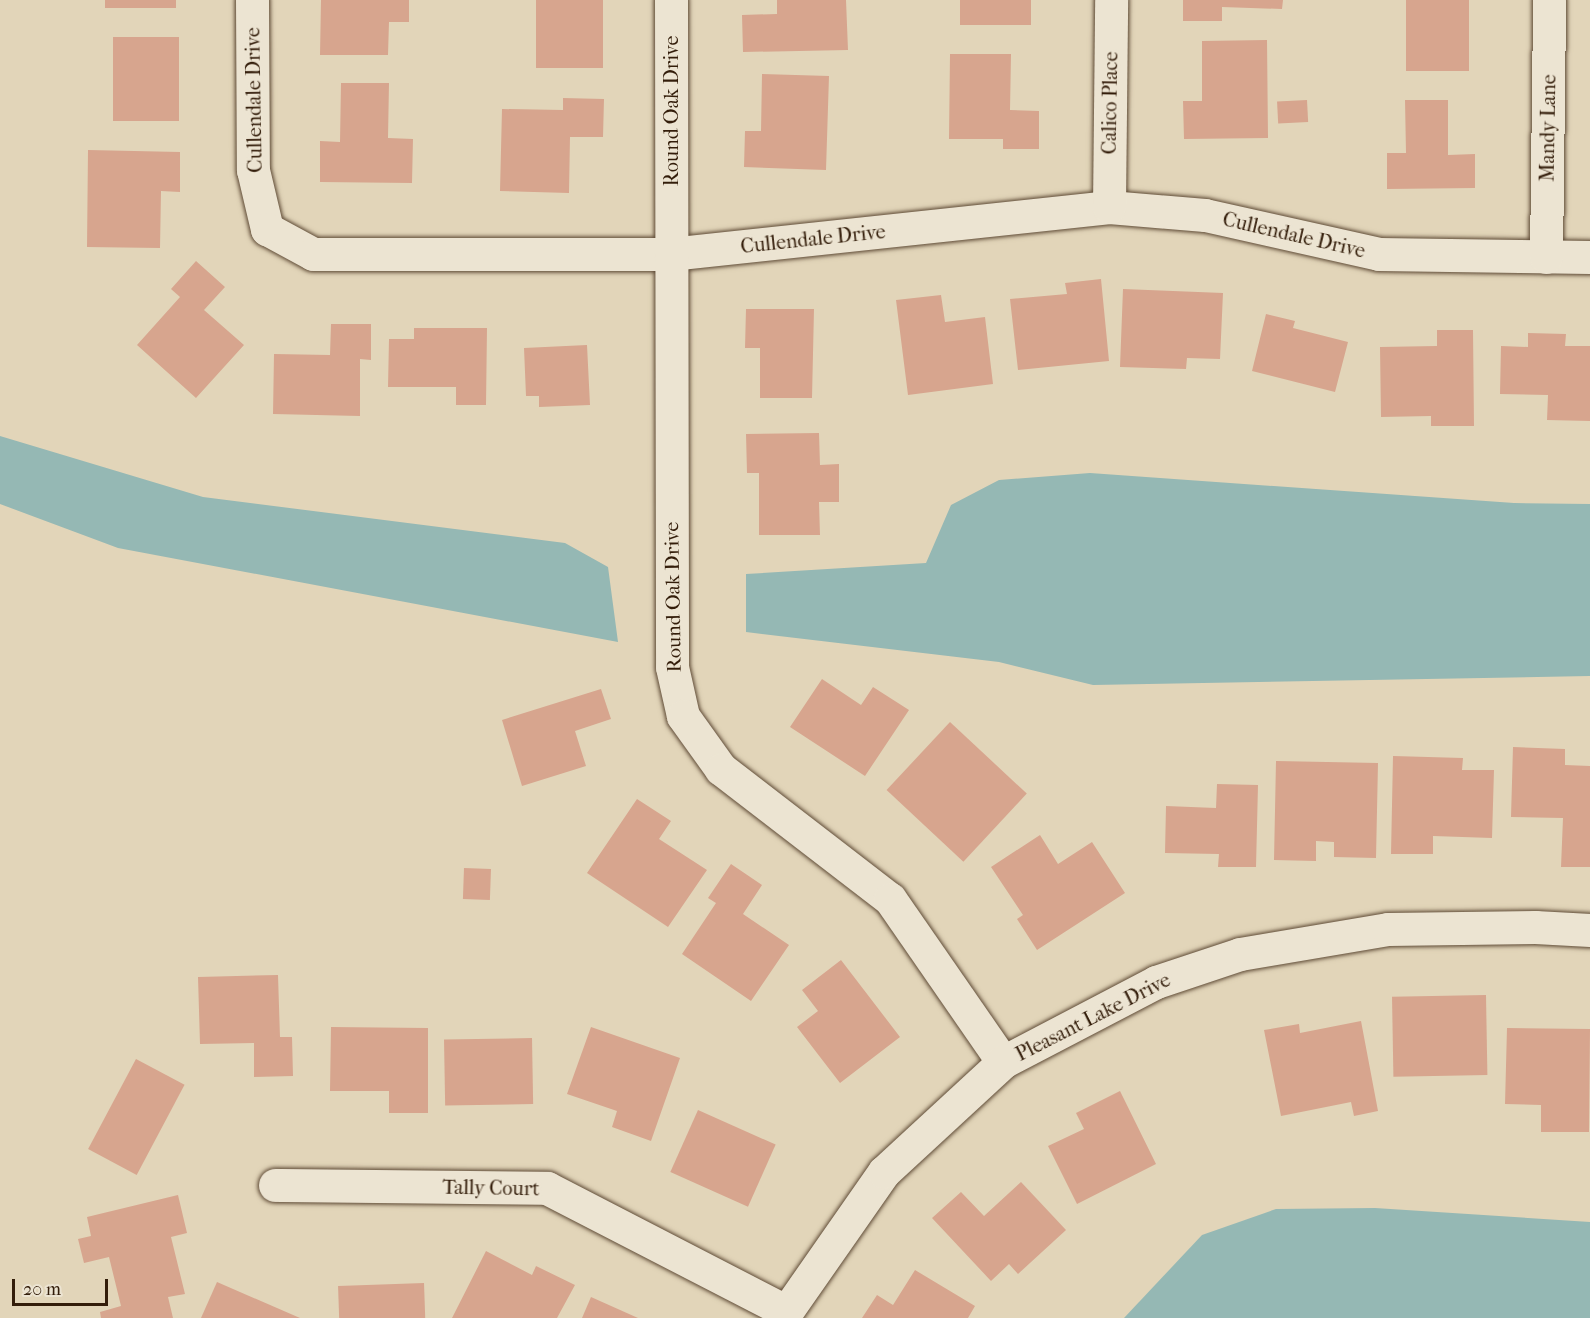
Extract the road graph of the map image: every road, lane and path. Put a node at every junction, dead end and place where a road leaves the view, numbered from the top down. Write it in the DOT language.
graph roads {
  1 [pos="252,0"];
  2 [pos="671,0"];
  3 [pos="1111,0"];
  4 [pos="1549,0"];
  5 [pos="1109,207"];
  6 [pos="670,254"];
  7 [pos="1546,257"];
  8 [pos="1590,257"];
  9 [pos="1590,930"];
  10 [pos="1003,1062"];
  11 [pos="275,1185"];
  12 [pos="784,1314"];
  1 -- 6 [label="street, Cullendale Drive"];
  2 -- 6 [label="street, Round Oak Drive"];
  3 -- 5 [label="street, Calico Place"];
  4 -- 7 [label="street, Mandy Lane"];
  5 -- 6 [label="street, Cullendale Drive"];
  5 -- 7 [label="street, Cullendale Drive"];
  6 -- 10 [label="street, Round Oak Drive"];
  7 -- 8 [label="street, Cullendale Drive"];
  9 -- 10 [label="street, Pleasant Lake Drive"];
  10 -- 12 [label="street, Pleasant Lake Drive"];
  11 -- 12 [label="street, Tally Court"];
}
